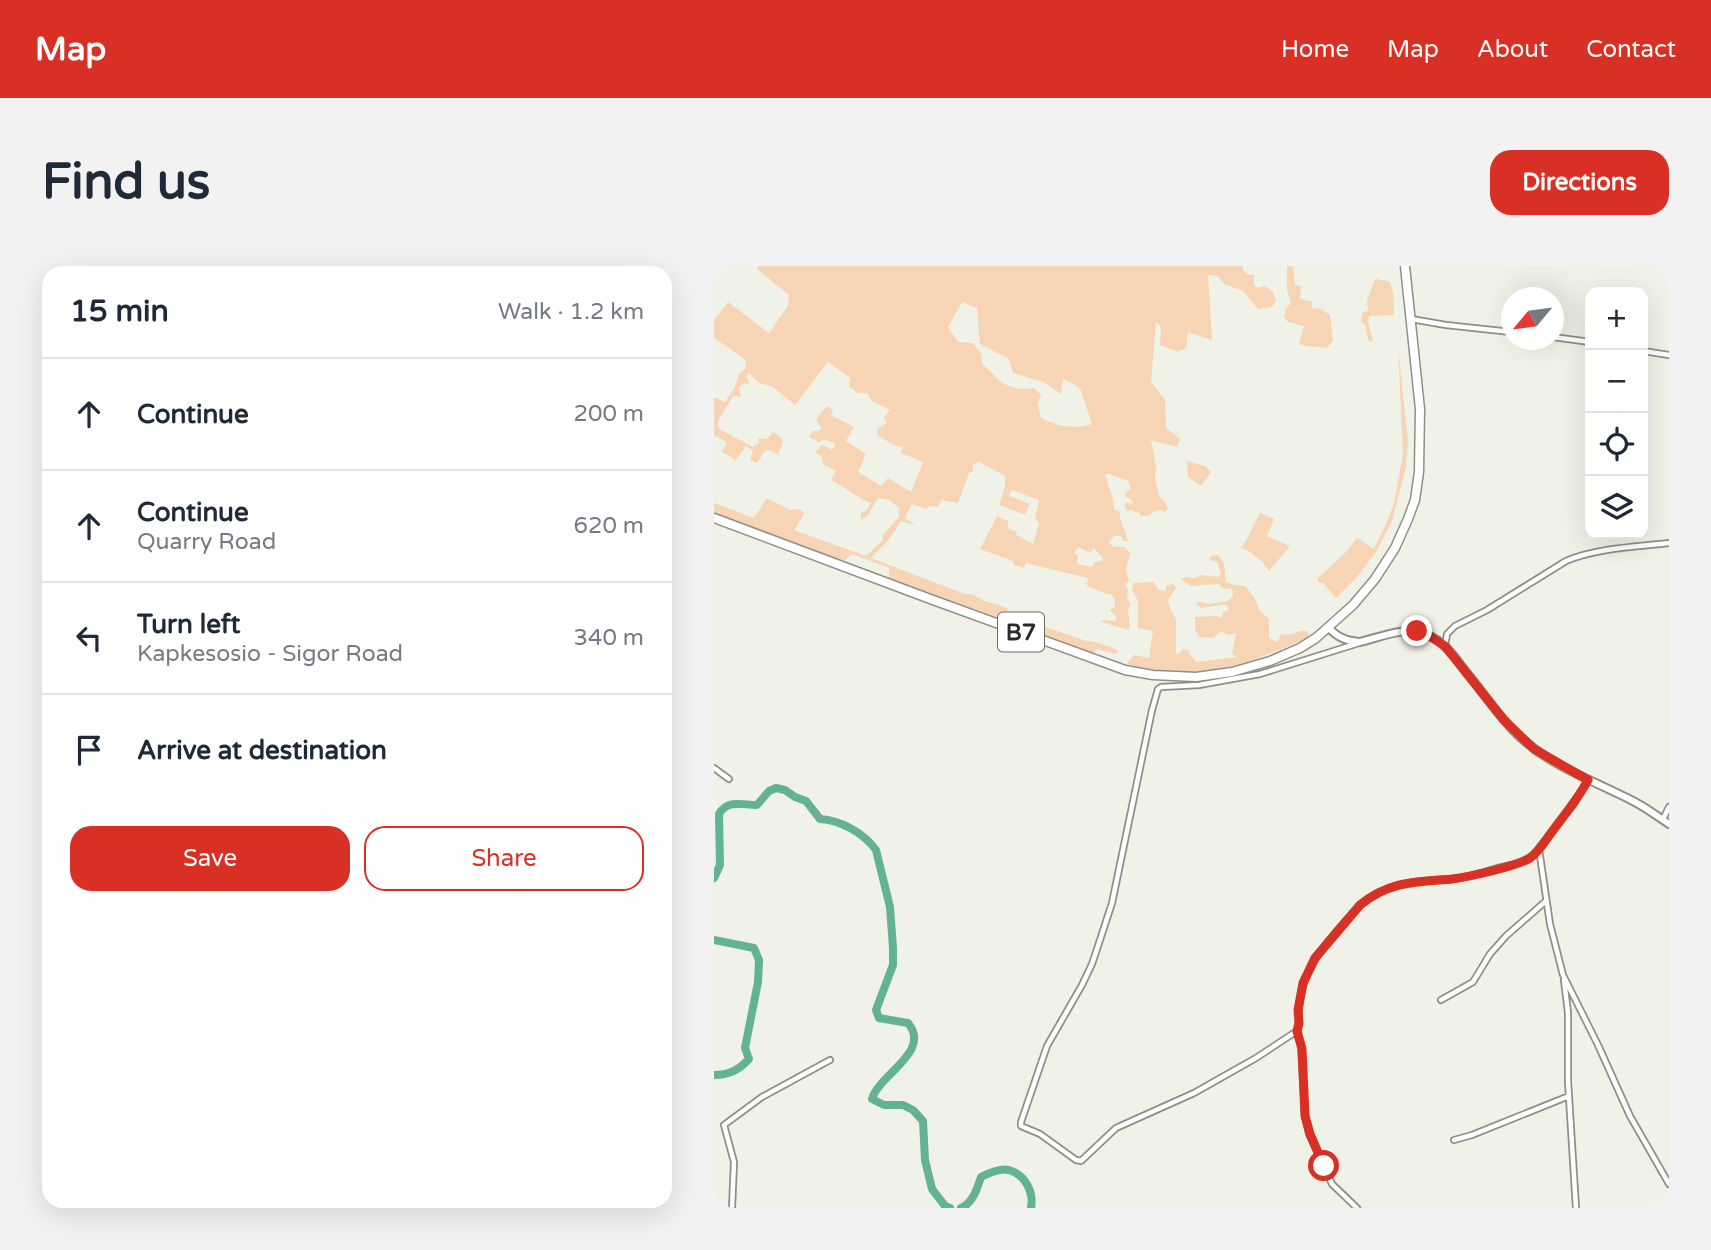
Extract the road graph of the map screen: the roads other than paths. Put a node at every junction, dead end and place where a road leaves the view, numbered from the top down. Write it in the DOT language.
graph roads {
  1 [pos="1405,266"];
  2 [pos="1410,319"];
  3 [pos="1501,331"];
  4 [pos="1564,338"];
  5 [pos="1585,341"];
  6 [pos="1648,352"];
  7 [pos="1669,355"];
  8 [pos="714,518"];
  9 [pos="1669,543"];
  10 [pos="1329,628"];
  11 [pos="1360,642"];
  12 [pos="1445,646"];
  13 [pos="714,768"];
  14 [pos="729,779"];
  15 [pos="1588,780"];
  16 [pos="1669,807"];
  17 [pos="1666,821"];
  18 [pos="1539,849"];
  19 [pos="1546,901"];
  20 [pos="1563,975"];
  21 [pos="1441,1000"];
  22 [pos="1297,1031"];
  23 [pos="830,1060"];
  24 [pos="1569,1096"];
  25 [pos="1454,1140"];
  26 [pos="1669,1184"];
  27 [pos="732,1208"];
  28 [pos="1357,1208"];
  29 [pos="1576,1208"];
  1 -- 2 [label="highway, B7"];
  2 -- 3 [label="street"];
  2 -- 10 [label="highway, B7"];
  4 -- 5 [label="street"];
  6 -- 7 [label="street"];
  8 -- 10 [label="highway, B7"];
  9 -- 12 [label="street"];
  10 -- 11 [label="main road"];
  11 -- 12 [label="main road"];
  11 -- 22 [label="street"];
  12 -- 15 [label="main road"];
  13 -- 14 [label="street"];
  15 -- 17 [label="main road"];
  15 -- 18 [label="street"];
  16 -- 17 [label="street"];
  18 -- 19 [label="street"];
  18 -- 22 [label="street"];
  19 -- 20 [label="street"];
  19 -- 21 [label="street"];
  20 -- 24 [label="street"];
  20 -- 26 [label="street"];
  22 -- 28 [label="street"];
  23 -- 27 [label="street"];
  24 -- 25 [label="street"];
  24 -- 29 [label="street"];
}
